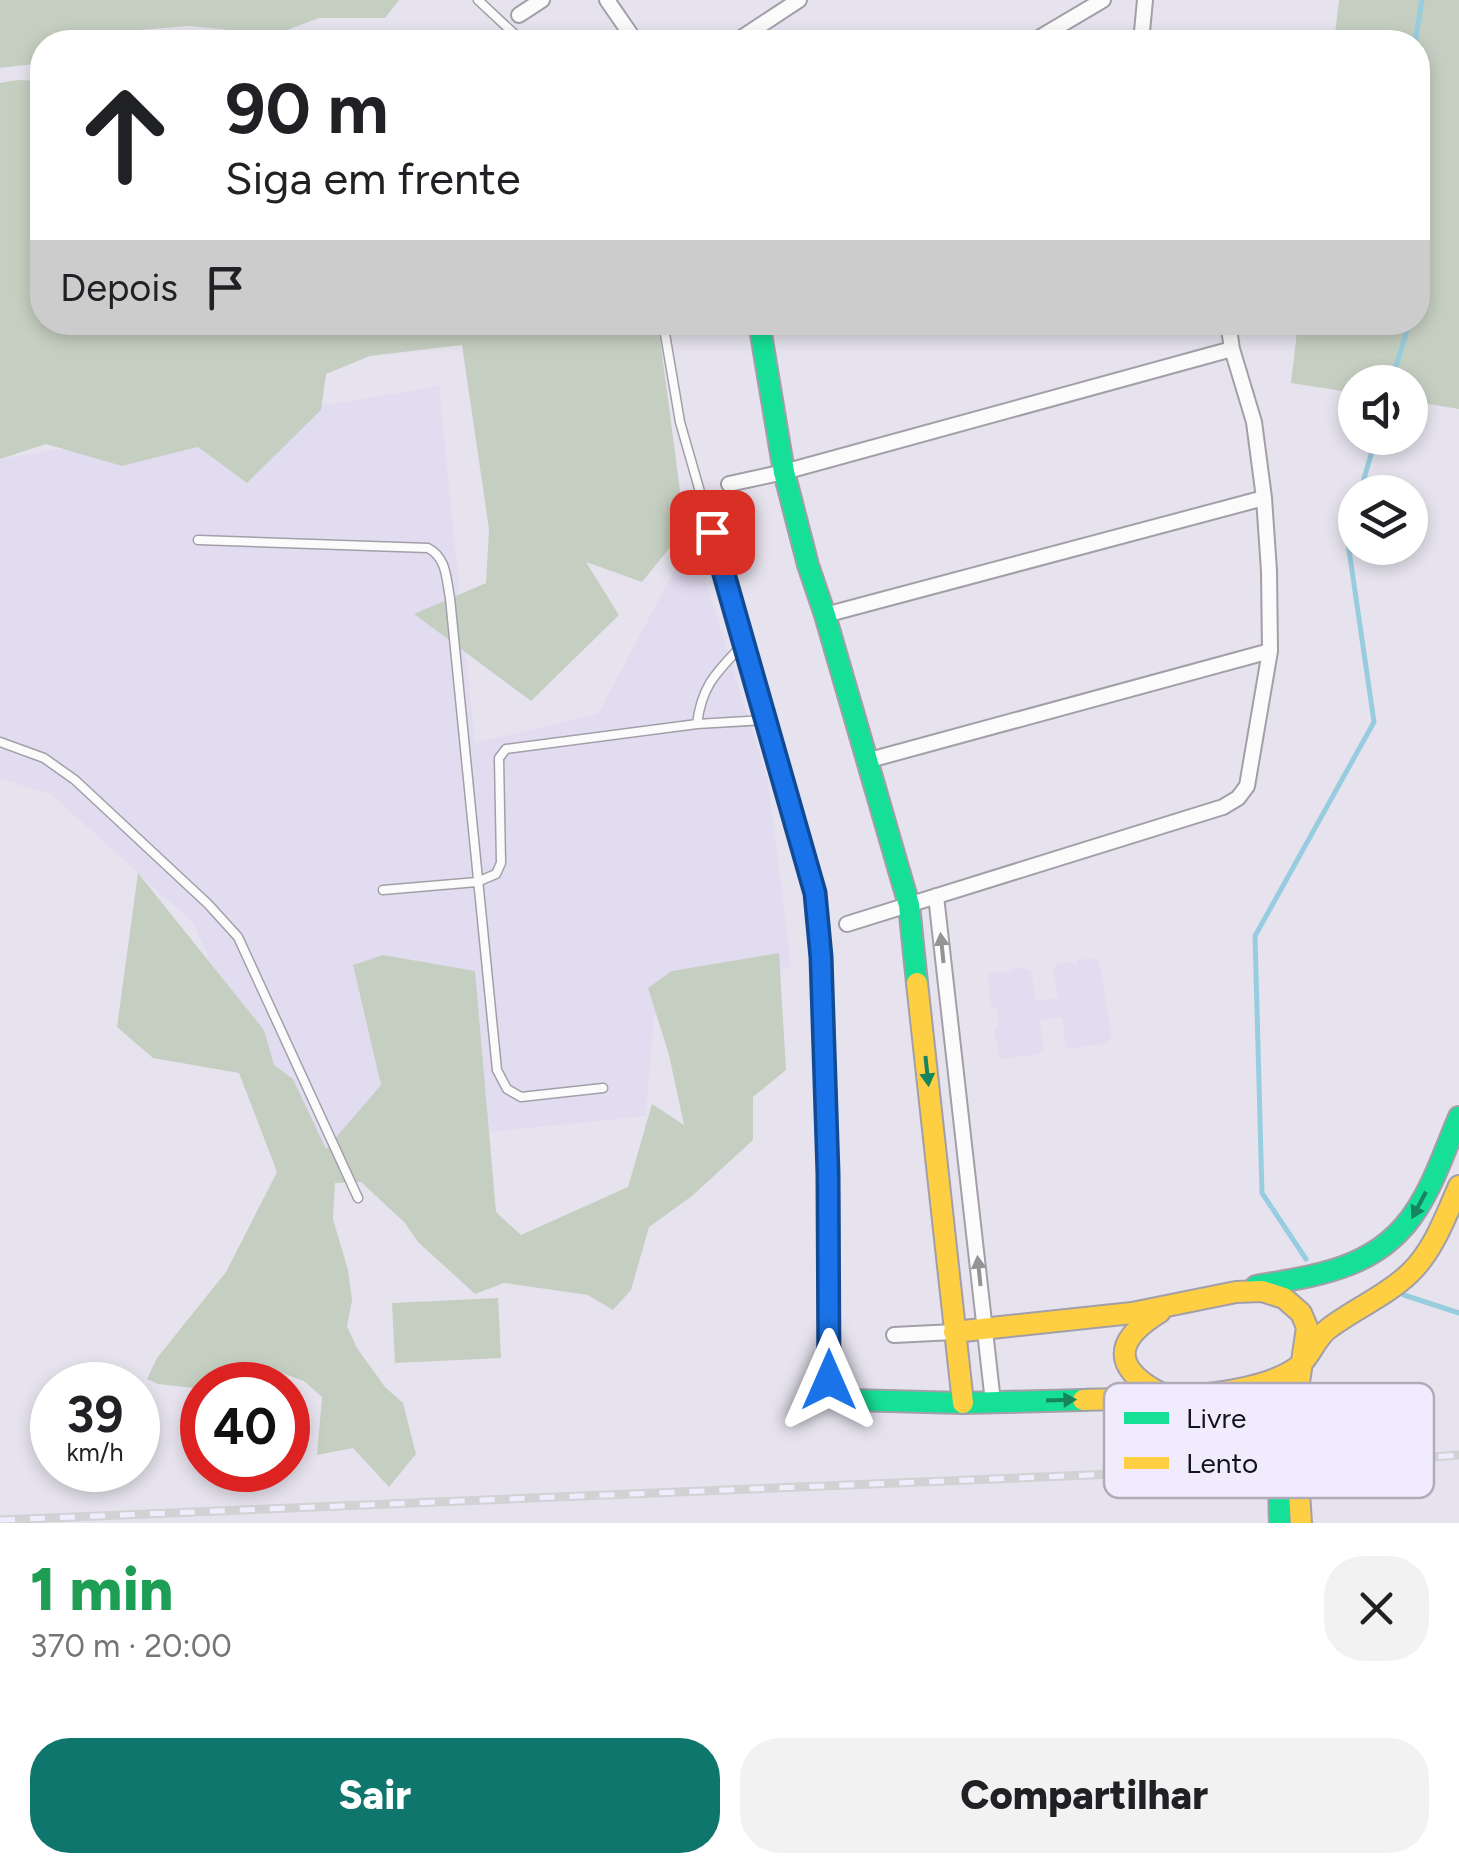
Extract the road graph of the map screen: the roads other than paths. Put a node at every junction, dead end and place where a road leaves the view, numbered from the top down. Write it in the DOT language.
graph roads {
  1 [pos="478,0"];
  2 [pos="542,0"];
  3 [pos="606,0"];
  4 [pos="799,0"];
  5 [pos="1103,0"];
  6 [pos="1145,0"];
  7 [pos="519,15"];
  8 [pos="510,30"];
  9 [pos="627,30"];
  10 [pos="753,30"];
  11 [pos="1052,30"];
  12 [pos="1142,30"];
  13 [pos="666,335"];
  14 [pos="761,335"];
  15 [pos="1230,335"];
  16 [pos="1232,349"];
  17 [pos="784,472"];
  18 [pos="729,484"];
  19 [pos="1264,498"];
  20 [pos="198,540"];
  21 [pos="825,614"];
  22 [pos="744,643"];
  23 [pos="1270,650"];
  24 [pos="766,720"];
  25 [pos="697,724"];
  26 [pos="0,742"];
  27 [pos="866,761"];
  28 [pos="477,882"];
  29 [pos="383,890"];
  30 [pos="936,896"];
  31 [pos="909,905"];
  32 [pos="848,924"];
  33 [pos="603,1088"];
  34 [pos="1459,1116"];
  35 [pos="828,1174"];
  36 [pos="1459,1186"];
  37 [pos="358,1198"];
  38 [pos="1231,1291"];
  39 [pos="1165,1308"];
  40 [pos="984,1330"];
  41 [pos="954,1332"];
  42 [pos="894,1335"];
  43 [pos="1301,1364"];
  44 [pos="1141,1383"];
  45 [pos="1258,1383"];
  46 [pos="1297,1383"];
  47 [pos="1104,1398"];
  48 [pos="994,1402"];
  49 [pos="963,1403"];
  50 [pos="1278,1498"];
  51 [pos="1299,1498"];
  52 [pos="1280,1523"];
  53 [pos="1301,1523"];
  1 -- 8 [label="lane"];
  2 -- 7 [label="street"];
  3 -- 9 [label="street"];
  4 -- 10 [label="street"];
  5 -- 11 [label="street"];
  6 -- 12 [label="street"];
  13 -- 22 [label="lane"];
  14 -- 17 [label="street"];
  15 -- 16 [label="street"];
  16 -- 17 [label="street"];
  16 -- 19 [label="street"];
  17 -- 18 [label="street"];
  17 -- 21 [label="street"];
  19 -- 21 [label="street"];
  19 -- 23 [label="street"];
  20 -- 28 [label="lane"];
  21 -- 27 [label="street"];
  22 -- 24 [label="lane"];
  22 -- 25 [label="lane"];
  23 -- 27 [label="street"];
  23 -- 30 [label="street"];
  24 -- 25 [label="lane"];
  24 -- 35 [label="lane"];
  25 -- 28 [label="lane"];
  26 -- 37 [label="lane"];
  27 -- 31 [label="street"];
  28 -- 29 [label="lane"];
  28 -- 33 [label="lane"];
  30 -- 31 [label="street"];
  40 -- 30 [label="street, one-way"];
  31 -- 32 [label="street"];
  31 -- 41 [label="street, one-way"];
  34 -- 38 [label="street, one-way"];
  35 -- 49 [label="street"];
  36 -- 43 [label="street"];
  38 -- 39 [label="street"];
  38 -- 43 [label="street"];
  39 -- 40 [label="street"];
  39 -- 44 [label="street"];
  40 -- 41 [label="street"];
  40 -- 48 [label="street"];
  41 -- 42 [label="street"];
  41 -- 49 [label="street"];
  43 -- 45 [label="street"];
  43 -- 46 [label="street"];
  48 -- 47 [label="street, one-way"];
  48 -- 49 [label="street"];
  50 -- 52 [label="street"];
  51 -- 53 [label="street"];
}
